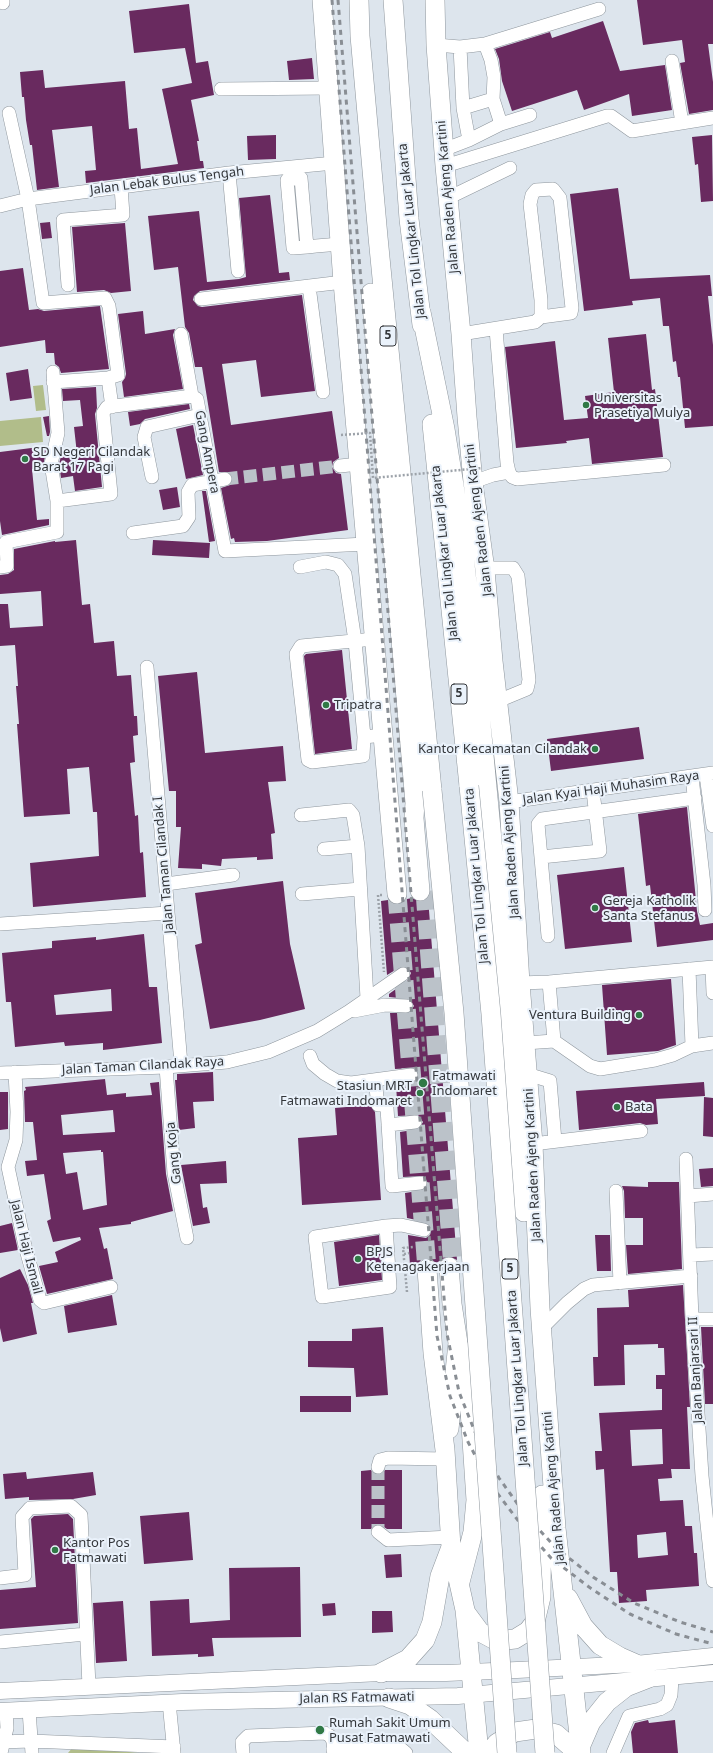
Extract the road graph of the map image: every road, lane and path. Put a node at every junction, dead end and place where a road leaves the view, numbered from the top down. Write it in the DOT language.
graph roads {
  1 [pos="322,0"];
  2 [pos="359,0"];
  3 [pos="393,0"];
  4 [pos="435,0"];
  5 [pos="599,9"];
  6 [pos="486,44"];
  7 [pos="436,45"];
  8 [pos="460,47"];
  9 [pos="672,61"];
  10 [pos="329,88"];
  11 [pos="221,89"];
  12 [pos="493,99"];
  13 [pos="463,108"];
  14 [pos="9,113"];
  15 [pos="530,115"];
  16 [pos="713,118"];
  17 [pos="682,123"];
  18 [pos="501,124"];
  19 [pos="469,140"];
  20 [pos="444,158"];
  21 [pos="334,163"];
  22 [pos="510,168"];
  23 [pos="229,173"];
  24 [pos="121,187"];
  25 [pos="448,198"];
  26 [pos="28,199"];
  27 [pos="0,206"];
  28 [pos="340,244"];
  29 [pos="307,247"];
  30 [pos="380,256"];
  31 [pos="238,271"];
  32 [pos="343,282"];
  33 [pos="68,285"];
  34 [pos="310,286"];
  35 [pos="201,299"];
  36 [pos="421,312"];
  37 [pos="541,317"];
  38 [pos="496,329"];
  39 [pos="181,334"];
  40 [pos="461,334"];
  41 [pos="108,378"];
  42 [pos="323,392"];
  43 [pos="192,396"];
  44 [pos="112,407"];
  45 [pos="200,415"];
  46 [pos="341,435"];
  47 [pos="359,464"];
  48 [pos="664,465"];
  49 [pos="340,466"];
  50 [pos="509,472"];
  51 [pos="477,475"];
  52 [pos="152,477"];
  53 [pos="225,479"];
  54 [pos="212,481"];
  55 [pos="57,501"];
  56 [pos="133,532"];
  57 [pos="366,544"];
  58 [pos="0,567"];
  59 [pos="300,567"];
  60 [pos="485,570"];
  61 [pos="374,638"];
  62 [pos="355,641"];
  63 [pos="147,667"];
  64 [pos="498,701"];
  65 [pos="383,735"];
  66 [pos="364,737"];
  67 [pos="709,774"];
  68 [pos="692,778"];
  69 [pos="593,790"];
  70 [pos="694,798"];
  71 [pos="509,802"];
  72 [pos="597,811"];
  73 [pos="301,815"];
  74 [pos="713,826"];
  75 [pos="358,846"];
  76 [pos="324,850"];
  77 [pos="541,857"];
  78 [pos="233,875"];
  79 [pos="166,884"];
  80 [pos="360,889"];
  81 [pos="422,891"];
  82 [pos="302,894"];
  83 [pos="391,894"];
  84 [pos="705,910"];
  85 [pos="168,913"];
  86 [pos="0,924"];
  87 [pos="548,936"];
  88 [pos="713,967"];
  89 [pos="689,969"];
  90 [pos="403,974"];
  91 [pos="384,976"];
  92 [pos="549,982"];
  93 [pos="520,983"];
  94 [pos="713,993"];
  95 [pos="367,998"];
  96 [pos="406,1006"];
  97 [pos="348,1012"];
  98 [pos="554,1041"];
  99 [pos="713,1043"];
  100 [pos="692,1046"];
  101 [pos="310,1056"];
  102 [pos="526,1058"];
  103 [pos="181,1064"];
  104 [pos="166,1067"];
  105 [pos="14,1072"];
  106 [pos="0,1073"];
  107 [pos="411,1075"];
  108 [pos="375,1080"];
  109 [pos="415,1122"];
  110 [pos="388,1125"];
  111 [pos="641,1131"];
  112 [pos="555,1141"];
  113 [pos="533,1144"];
  114 [pos="686,1159"];
  115 [pos="420,1183"];
  116 [pos="616,1191"];
  117 [pos="713,1194"];
  118 [pos="688,1196"];
  119 [pos="386,1226"];
  120 [pos="424,1230"];
  121 [pos="187,1238"];
  122 [pos="413,1247"];
  123 [pos="409,1253"];
  124 [pos="404,1254"];
  125 [pos="713,1254"];
  126 [pos="691,1255"];
  127 [pos="451,1267"];
  128 [pos="427,1268"];
  129 [pos="692,1276"];
  130 [pos="620,1283"];
  131 [pos="111,1287"];
  132 [pos="407,1292"];
  133 [pos="540,1308"];
  134 [pos="692,1319"];
  135 [pos="713,1319"];
  136 [pos="542,1328"];
  137 [pos="458,1343"];
  138 [pos="544,1358"];
  139 [pos="445,1454"];
  140 [pos="378,1467"];
  141 [pos="378,1532"];
  142 [pos="451,1542"];
  143 [pos="562,1576"];
  144 [pos="0,1578"];
  145 [pos="713,1581"];
  146 [pos="459,1587"];
  147 [pos="465,1610"];
  148 [pos="86,1634"];
  149 [pos="0,1642"];
  150 [pos="713,1656"];
  151 [pos="636,1664"];
  152 [pos="472,1672"];
  153 [pos="381,1673"];
  154 [pos="713,1673"];
  155 [pos="573,1676"];
  156 [pos="672,1677"];
  157 [pos="649,1678"];
  158 [pos="89,1686"];
  159 [pos="27,1690"];
  160 [pos="0,1691"];
  161 [pos="474,1695"];
  162 [pos="389,1698"];
  163 [pos="169,1702"];
  164 [pos="29,1710"];
  165 [pos="3,1711"];
  166 [pos="1,1746"];
  167 [pos="31,1747"];
  168 [pos="62,1748"];
  169 [pos="174,1750"];
  170 [pos="579,1750"];
  171 [pos="334,1752"];
  172 [pos="243,1753"];
  173 [pos="406,1753"];
  174 [pos="466,1753"];
  175 [pos="479,1753"];
  176 [pos="490,1753"];
  177 [pos="507,1753"];
  178 [pos="545,1753"];
  179 [pos="613,1753"];
  1 -- 10 [label="highway"];
  2 -- 30 [label="highway, 5"];
  3 -- 36 [label="highway, Jalan Tol Lingkar Luar Jakarta / 5"];
  4 -- 7 [label="highway, Jalan Raden Ajeng Kartini"];
  5 -- 6 [label="street"];
  6 -- 8 [label="street"];
  6 -- 12 [label="street"];
  7 -- 8 [label="street"];
  7 -- 20 [label="highway, Jalan Raden Ajeng Kartini"];
  8 -- 13 [label="street"];
  9 -- 17 [label="street"];
  10 -- 11 [label="street"];
  10 -- 21 [label="highway"];
  12 -- 13 [label="street"];
  12 -- 18 [label="street"];
  13 -- 19 [label="street"];
  14 -- 26 [label="street"];
  15 -- 18 [label="street"];
  16 -- 17 [label="street"];
  17 -- 20 [label="street"];
  18 -- 19 [label="street"];
  19 -- 20 [label="street"];
  20 -- 25 [label="highway, Jalan Raden Ajeng Kartini"];
  21 -- 23 [label="street, Jalan Lebak Bulus Tengah"];
  21 -- 28 [label="highway"];
  22 -- 25 [label="street"];
  23 -- 24 [label="street, Jalan Lebak Bulus Tengah"];
  23 -- 31 [label="street"];
  24 -- 26 [label="street, Jalan Lebak Bulus Tengah"];
  24 -- 33 [label="street"];
  25 -- 40 [label="highway, Jalan Raden Ajeng Kartini"];
  26 -- 27 [label="street, Jalan Lebak Bulus Tengah"];
  26 -- 41 [label="street"];
  28 -- 29 [label="street"];
  28 -- 32 [label="highway"];
  29 -- 29 [label="street"];
  30 -- 81 [label="highway"];
  30 -- 177 [label="highway, 5, bridge"];
  32 -- 34 [label="street"];
  32 -- 47 [label="highway"];
  34 -- 35 [label="street"];
  34 -- 42 [label="street"];
  36 -- 133 [label="highway"];
  36 -- 178 [label="highway, Jalan Tol Lingkar Luar Jakarta / 5, bridge"];
  37 -- 37 [label="street"];
  37 -- 38 [label="street"];
  38 -- 40 [label="street"];
  38 -- 50 [label="street"];
  39 -- 43 [label="street"];
  40 -- 51 [label="highway, Jalan Raden Ajeng Kartini"];
  41 -- 44 [label="street"];
  41 -- 55 [label="street"];
  43 -- 44 [label="street, Gang Ampera"];
  43 -- 45 [label="street, Gang Ampera"];
  44 -- 55 [label="street"];
  45 -- 52 [label="street"];
  45 -- 54 [label="street, Gang Ampera"];
  46 -- 51 [label="path, bridge"];
  47 -- 49 [label="street"];
  47 -- 57 [label="highway"];
  48 -- 50 [label="street"];
  50 -- 51 [label="street"];
  51 -- 60 [label="highway, Jalan Raden Ajeng Kartini"];
  53 -- 54 [label="street"];
  54 -- 56 [label="street"];
  54 -- 57 [label="street, Gang Ampera"];
  55 -- 58 [label="street"];
  57 -- 61 [label="highway"];
  59 -- 62 [label="street"];
  60 -- 64 [label="highway, Jalan Raden Ajeng Kartini"];
  60 -- 64 [label="street"];
  61 -- 62 [label="street"];
  61 -- 65 [label="highway"];
  62 -- 66 [label="street"];
  62 -- 66 [label="street"];
  63 -- 79 [label="street, Jalan Taman Cilandak I"];
  64 -- 71 [label="highway, Jalan Raden Ajeng Kartini"];
  65 -- 66 [label="street"];
  65 -- 83 [label="highway"];
  67 -- 68 [label="street, Jalan Kyai Haji Muhasim Raya"];
  67 -- 74 [label="street"];
  68 -- 69 [label="street, Jalan Kyai Haji Muhasim Raya"];
  68 -- 70 [label="street"];
  69 -- 71 [label="street, Jalan Kyai Haji Muhasim Raya"];
  69 -- 72 [label="street"];
  70 -- 72 [label="street"];
  70 -- 84 [label="street"];
  71 -- 93 [label="highway, Jalan Raden Ajeng Kartini"];
  72 -- 77 [label="street"];
  72 -- 77 [label="street"];
  73 -- 75 [label="street"];
  75 -- 76 [label="street"];
  75 -- 80 [label="street"];
  77 -- 87 [label="street"];
  78 -- 79 [label="street"];
  79 -- 85 [label="street, Jalan Taman Cilandak I"];
  80 -- 82 [label="street"];
  80 -- 95 [label="street"];
  83 -- 91 [label="path"];
  85 -- 86 [label="street"];
  85 -- 103 [label="street, Jalan Taman Cilandak I"];
  88 -- 89 [label="street"];
  88 -- 94 [label="street"];
  89 -- 92 [label="street"];
  89 -- 100 [label="street"];
  90 -- 95 [label="street, Jalan Taman Cilandak Raya"];
  92 -- 93 [label="street"];
  92 -- 98 [label="street"];
  93 -- 102 [label="highway, Jalan Raden Ajeng Kartini"];
  95 -- 97 [label="street, Jalan Taman Cilandak Raya"];
  96 -- 97 [label="street, Jalan Taman Cilandak Raya"];
  97 -- 103 [label="street, Jalan Taman Cilandak Raya"];
  98 -- 100 [label="street"];
  98 -- 102 [label="street"];
  99 -- 100 [label="street"];
  101 -- 108 [label="street"];
  102 -- 112 [label="street"];
  102 -- 113 [label="highway, Jalan Raden Ajeng Kartini"];
  103 -- 104 [label="street, Jalan Taman Cilandak Raya"];
  104 -- 105 [label="street, Jalan Taman Cilandak Raya"];
  104 -- 121 [label="street, Gang Koja"];
  105 -- 106 [label="street, Jalan Taman Cilandak Raya"];
  105 -- 131 [label="street, Jalan Haji Ismail"];
  107 -- 108 [label="street"];
  108 -- 110 [label="street"];
  109 -- 110 [label="street"];
  110 -- 115 [label="street"];
  111 -- 112 [label="street"];
  112 -- 113 [label="street"];
  113 -- 133 [label="highway, Jalan Raden Ajeng Kartini"];
  114 -- 118 [label="street, Jalan Banjarsari II"];
  116 -- 130 [label="street"];
  117 -- 118 [label="street"];
  118 -- 126 [label="street, Jalan Banjarsari II"];
  119 -- 119 [label="street"];
  119 -- 120 [label="street"];
  122 -- 124 [label="path"];
  123 -- 124 [label="path"];
  124 -- 132 [label="path"];
  125 -- 126 [label="street"];
  126 -- 129 [label="street, Jalan Banjarsari II"];
  127 -- 137 [label="highway"];
  128 -- 139 [label="highway"];
  129 -- 130 [label="street"];
  129 -- 134 [label="street, Jalan Banjarsari II"];
  130 -- 136 [label="street"];
  133 -- 136 [label="highway, Jalan Raden Ajeng Kartini"];
  134 -- 135 [label="street"];
  134 -- 145 [label="street, Jalan Banjarsari II"];
  136 -- 138 [label="highway, Jalan Raden Ajeng Kartini"];
  137 -- 139 [label="highway"];
  137 -- 146 [label="highway"];
  138 -- 143 [label="highway, Jalan Raden Ajeng Kartini"];
  138 -- 147 [label="highway"];
  139 -- 140 [label="street"];
  139 -- 142 [label="highway"];
  141 -- 142 [label="street"];
  142 -- 146 [label="highway"];
  142 -- 153 [label="highway"];
  143 -- 151 [label="highway"];
  143 -- 155 [label="highway, Jalan Raden Ajeng Kartini"];
  144 -- 148 [label="street"];
  146 -- 147 [label="highway"];
  147 -- 152 [label="highway"];
  148 -- 149 [label="street"];
  148 -- 158 [label="street"];
  150 -- 151 [label="main road, Jalan RS Fatmawati"];
  151 -- 155 [label="main road, Jalan RS Fatmawati"];
  152 -- 153 [label="main road, Jalan RS Fatmawati"];
  152 -- 155 [label="main road, Jalan RS Fatmawati"];
  152 -- 161 [label="highway"];
  153 -- 158 [label="main road, Jalan RS Fatmawati"];
  154 -- 156 [label="main road, Jalan RS Fatmawati"];
  155 -- 157 [label="main road, Jalan RS Fatmawati"];
  155 -- 161 [label="main road, Jalan RS Fatmawati"];
  155 -- 170 [label="highway, Jalan Raden Ajeng Kartini"];
  156 -- 157 [label="main road, Jalan RS Fatmawati"];
  156 -- 179 [label="street"];
  157 -- 170 [label="highway"];
  158 -- 159 [label="main road, Jalan RS Fatmawati"];
  159 -- 160 [label="main road, Jalan RS Fatmawati"];
  159 -- 164 [label="main road"];
  161 -- 162 [label="main road, Jalan RS Fatmawati"];
  161 -- 175 [label="highway"];
  162 -- 163 [label="main road, Jalan RS Fatmawati"];
  162 -- 174 [label="highway"];
  163 -- 164 [label="main road, Jalan RS Fatmawati"];
  163 -- 169 [label="street"];
  164 -- 165 [label="main road, Jalan RS Fatmawati"];
  164 -- 167 [label="street"];
  165 -- 166 [label="street"];
  166 -- 167 [label="street"];
  167 -- 168 [label="street"];
  168 -- 169 [label="street"];
  170 -- 176 [label="highway"];
  171 -- 172 [label="street"];
  171 -- 173 [label="street"];
}
